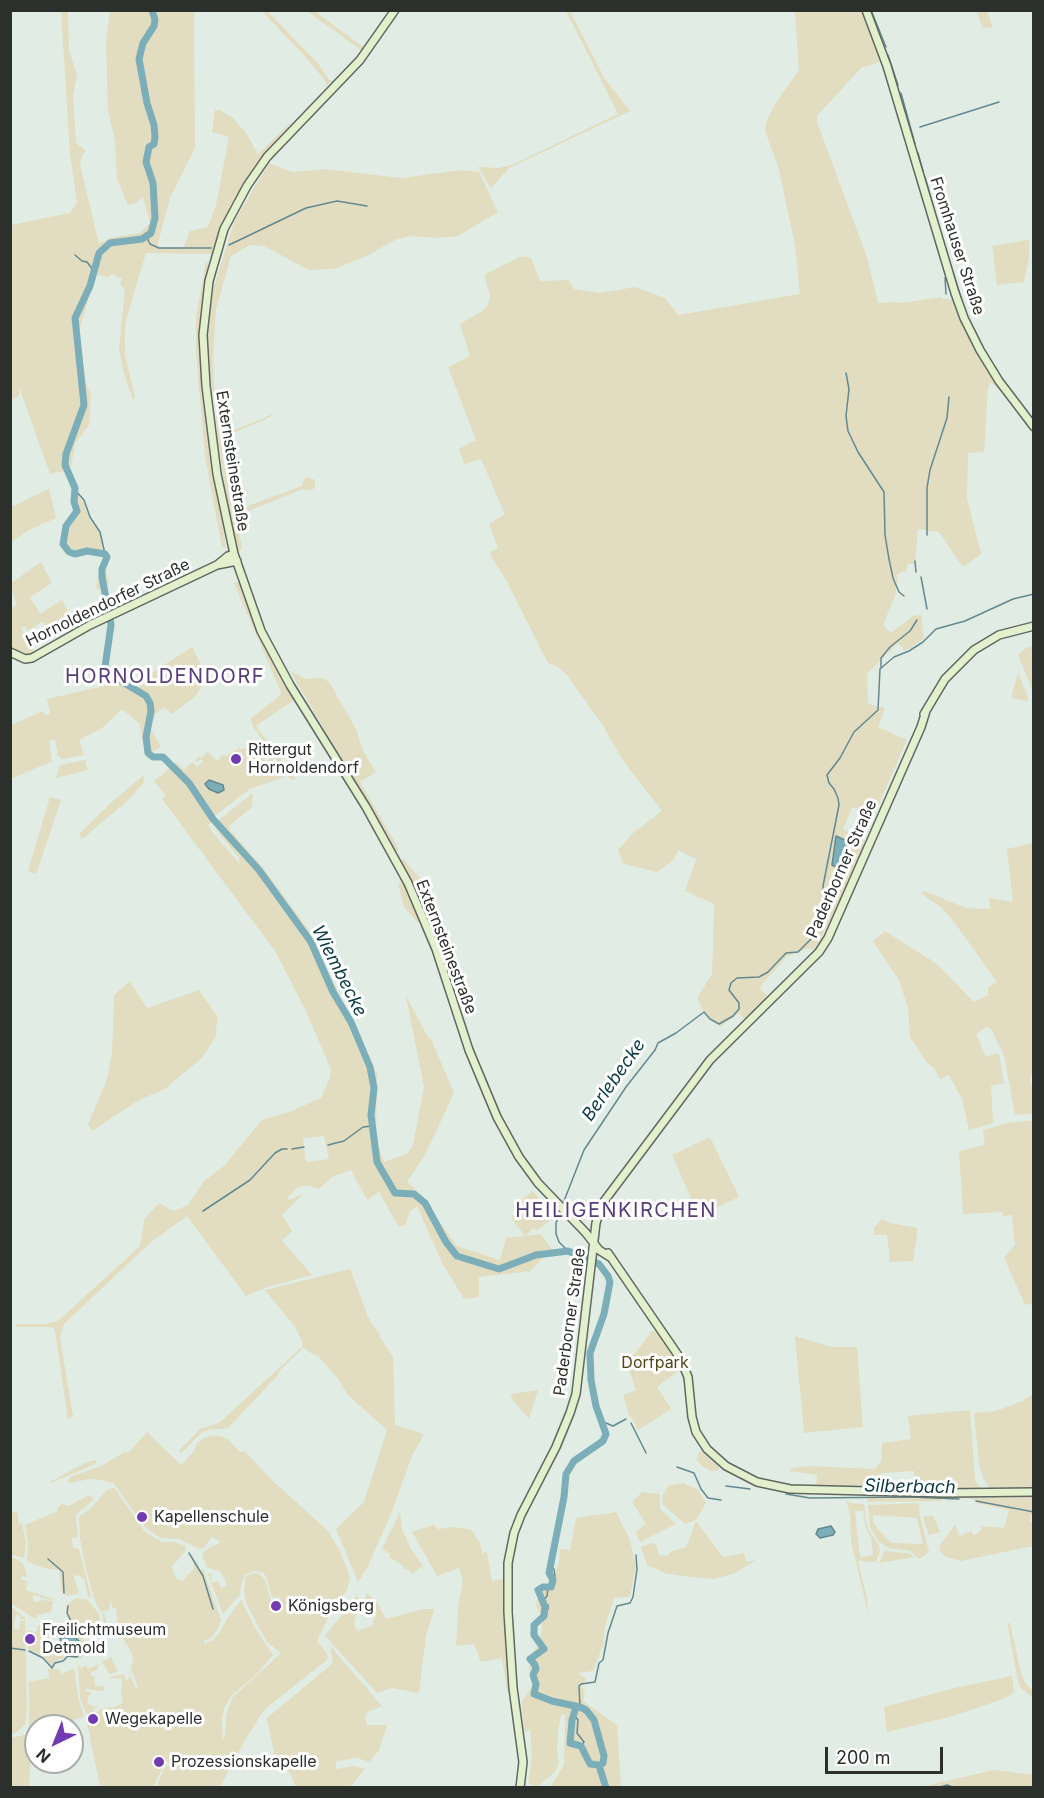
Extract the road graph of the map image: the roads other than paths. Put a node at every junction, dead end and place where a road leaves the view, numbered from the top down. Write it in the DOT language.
graph roads {
  1 [pos="395,10"];
  2 [pos="866,10"];
  3 [pos="1034,427"];
  4 [pos="235,558"];
  5 [pos="1034,626"];
  6 [pos="10,652"];
  7 [pos="597,1223"];
  8 [pos="578,1225"];
  9 [pos="594,1243"];
  10 [pos="1034,1492"];
  11 [pos="520,1788"];
  1 -- 4 [label="main road, Externsteinestraße"];
  2 -- 3 [label="main road, Fromhauser Straße"];
  4 -- 6 [label="main road, Hornoldendorfer Straße"];
  4 -- 8 [label="main road, Externsteinestraße"];
  5 -- 7 [label="main road, Paderborner Straße"];
  7 -- 8 [label="main road"];
  7 -- 9 [label="main road, Paderborner Straße"];
  8 -- 9 [label="main road, Externsteinestraße"];
  9 -- 10 [label="main road, Externsteinestraße"];
  9 -- 11 [label="main road, Paderborner Straße"];
}
